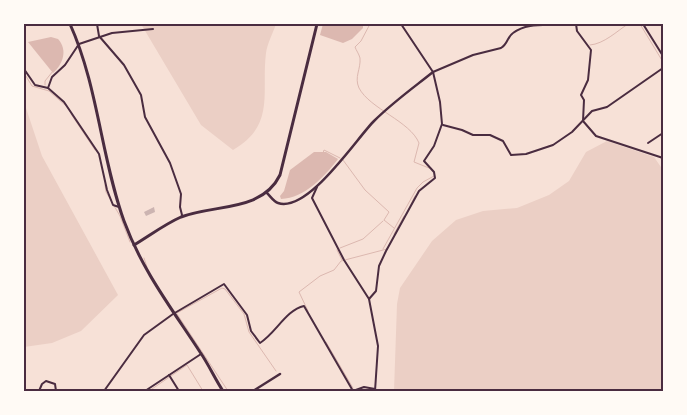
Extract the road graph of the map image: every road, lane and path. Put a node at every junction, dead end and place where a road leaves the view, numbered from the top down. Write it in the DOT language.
graph roads {
  1 [pos="70,24"];
  2 [pos="97,24"];
  3 [pos="317,24"];
  4 [pos="400,24"];
  5 [pos="564,24"];
  6 [pos="576,24"];
  7 [pos="643,24"];
  8 [pos="153,29"];
  9 [pos="99,36"];
  10 [pos="79,44"];
  11 [pos="663,56"];
  12 [pos="663,68"];
  13 [pos="24,69"];
  14 [pos="433,72"];
  15 [pos="48,88"];
  16 [pos="582,119"];
  17 [pos="442,124"];
  18 [pos="663,133"];
  19 [pos="648,143"];
  20 [pos="663,158"];
  21 [pos="316,187"];
  22 [pos="267,193"];
  23 [pos="120,207"];
  24 [pos="183,217"];
  25 [pos="134,245"];
  26 [pos="369,299"];
  27 [pos="173,314"];
  28 [pos="201,354"];
  29 [pos="280,374"];
  30 [pos="169,376"];
  31 [pos="375,390"];
  32 [pos="39,391"];
  33 [pos="56,391"];
  34 [pos="104,391"];
  35 [pos="145,391"];
  36 [pos="179,391"];
  37 [pos="223,391"];
  38 [pos="253,391"];
  39 [pos="353,391"];
  1 -- 10 [label="main road"];
  2 -- 9 [label="street"];
  3 -- 22 [label="main road"];
  4 -- 14 [label="street"];
  5 -- 14 [label="street"];
  6 -- 16 [label="street"];
  7 -- 11 [label="street"];
  8 -- 9 [label="street"];
  9 -- 10 [label="street"];
  9 -- 24 [label="street"];
  10 -- 15 [label="street"];
  10 -- 23 [label="main road"];
  12 -- 16 [label="street"];
  13 -- 15 [label="street"];
  14 -- 17 [label="street"];
  14 -- 21 [label="street"];
  15 -- 23 [label="street"];
  16 -- 17 [label="street"];
  16 -- 20 [label="street"];
  17 -- 26 [label="street"];
  18 -- 19 [label="street"];
  21 -- 22 [label="street"];
  21 -- 26 [label="street"];
  22 -- 24 [label="main road"];
  23 -- 25 [label="main road"];
  24 -- 25 [label="main road"];
  25 -- 27 [label="main road"];
  26 -- 31 [label="street"];
  27 -- 28 [label="main road"];
  27 -- 34 [label="street"];
  27 -- 39 [label="street"];
  28 -- 30 [label="street"];
  28 -- 37 [label="main road"];
  29 -- 38 [label="street"];
  30 -- 35 [label="street"];
  30 -- 36 [label="street"];
  31 -- 39 [label="street"];
  32 -- 33 [label="street"];
}
